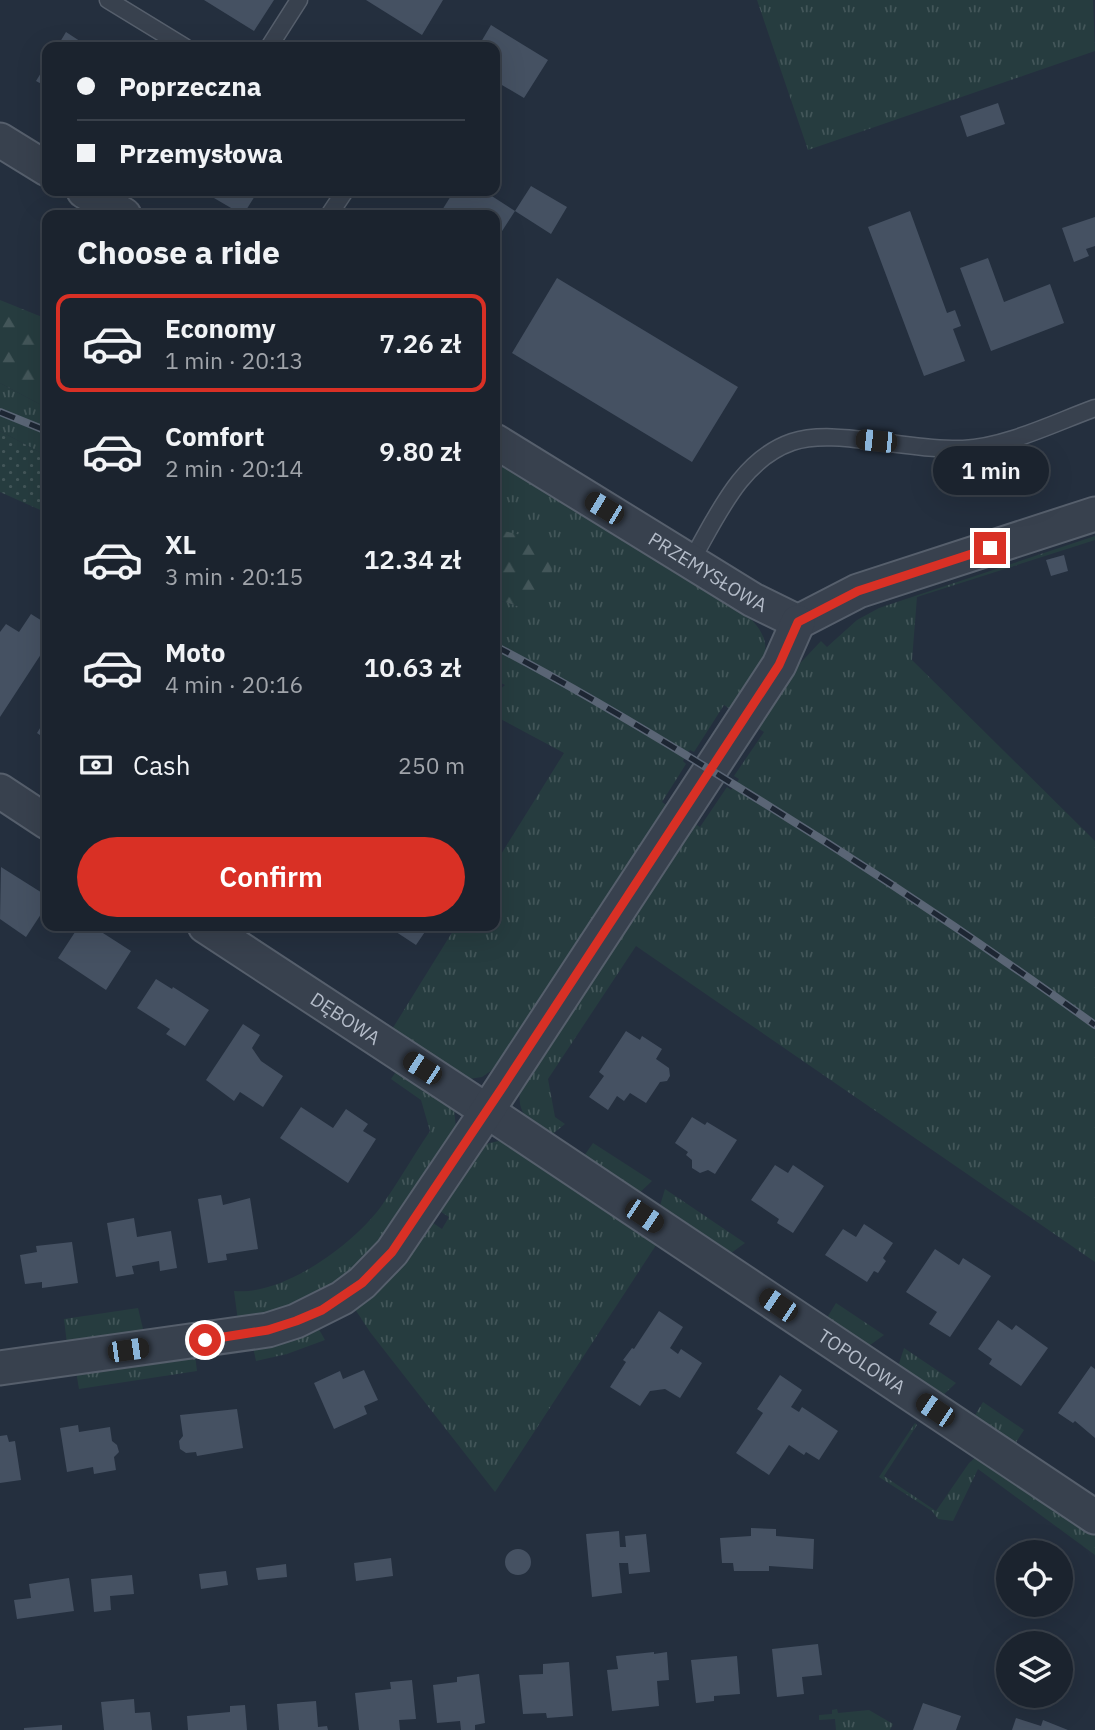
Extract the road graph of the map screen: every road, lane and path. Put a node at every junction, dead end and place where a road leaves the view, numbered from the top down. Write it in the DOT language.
graph roads {
  1 [pos="108,0"];
  2 [pos="299,0"];
  3 [pos="178,42"];
  4 [pos="272,42"];
  5 [pos="0,140"];
  6 [pos="42,166"];
  7 [pos="92,196"];
  8 [pos="116,210"];
  9 [pos="1095,408"];
  10 [pos="500,445"];
  11 [pos="1095,514"];
  12 [pos="691,561"];
  13 [pos="798,622"];
  14 [pos="0,791"];
  15 [pos="42,819"];
  16 [pos="213,931"];
  17 [pos="487,1111"];
  18 [pos="0,1368"];
  19 [pos="1095,1517"];
  1 -- 3 [label="lane"];
  2 -- 4 [label="lane"];
  5 -- 6 [label="street"];
  7 -- 8 [label="street"];
  9 -- 12 [label="lane"];
  10 -- 12 [label="street, PRZEMYSŁOWA"];
  11 -- 13 [label="street"];
  12 -- 13 [label="street, PRZEMYSŁOWA"];
  13 -- 17 [label="street"];
  14 -- 15 [label="street"];
  16 -- 17 [label="street, DĘBOWA"];
  17 -- 18 [label="street"];
  17 -- 19 [label="street, TOPOLOWA"];
}
